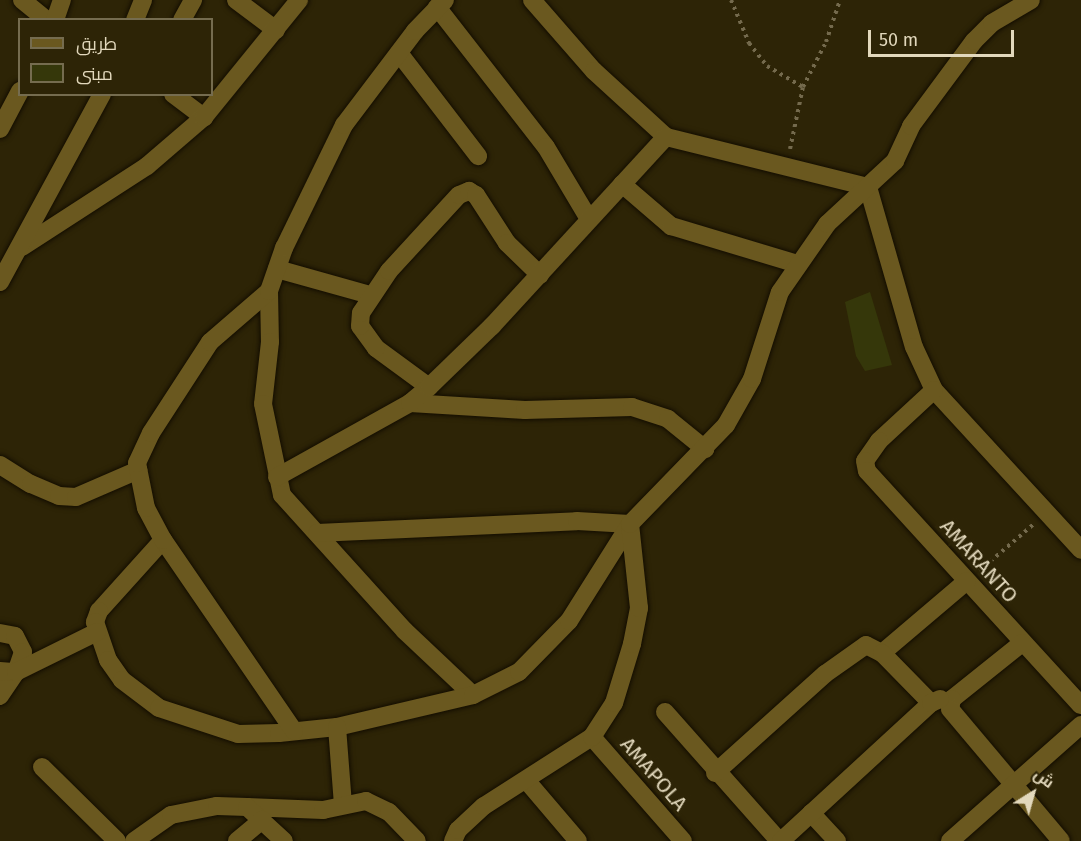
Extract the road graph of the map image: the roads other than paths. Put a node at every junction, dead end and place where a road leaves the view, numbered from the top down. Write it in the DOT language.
graph roads {
  1 [pos="22,0"];
  2 [pos="62,0"];
  3 [pos="143,0"];
  4 [pos="193,0"];
  5 [pos="236,0"];
  6 [pos="299,0"];
  7 [pos="532,0"];
  8 [pos="1031,0"];
  9 [pos="441,3"];
  10 [pos="44,18"];
  11 [pos="56,18"];
  12 [pos="136,18"];
  13 [pos="183,18"];
  14 [pos="276,30"];
  15 [pos="399,53"];
  16 [pos="18,95"];
  17 [pos="101,96"];
  18 [pos="176,96"];
  19 [pos="204,117"];
  20 [pos="0,129"];
  21 [pos="666,137"];
  22 [pos="478,156"];
  23 [pos="622,184"];
  24 [pos="868,187"];
  25 [pos="589,219"];
  26 [pos="22,247"];
  27 [pos="798,264"];
  28 [pos="277,269"];
  29 [pos="540,275"];
  30 [pos="1,278"];
  31 [pos="269,291"];
  32 [pos="370,295"];
  33 [pos="429,387"];
  34 [pos="934,390"];
  35 [pos="410,403"];
  36 [pos="705,448"];
  37 [pos="0,465"];
  38 [pos="138,470"];
  39 [pos="277,477"];
  40 [pos="630,524"];
  41 [pos="317,532"];
  42 [pos="163,540"];
  43 [pos="1081,550"];
  44 [pos="967,581"];
  45 [pos="97,632"];
  46 [pos="0,633"];
  47 [pos="1022,643"];
  48 [pos="882,652"];
  49 [pos="8,671"];
  50 [pos="473,695"];
  51 [pos="0,696"];
  52 [pos="952,699"];
  53 [pos="931,703"];
  54 [pos="1081,705"];
  55 [pos="665,712"];
  56 [pos="1081,725"];
  57 [pos="337,727"];
  58 [pos="294,731"];
  59 [pos="592,737"];
  60 [pos="42,767"];
  61 [pos="715,772"];
  62 [pos="526,780"];
  63 [pos="1012,787"];
  64 [pos="343,805"];
  65 [pos="247,807"];
  66 [pos="811,813"];
  67 [pos="262,820"];
  68 [pos="117,841"];
  69 [pos="134,841"];
  70 [pos="237,841"];
  71 [pos="284,841"];
  72 [pos="417,841"];
  73 [pos="453,841"];
  74 [pos="578,841"];
  75 [pos="683,841"];
  76 [pos="780,841"];
  77 [pos="837,841"];
  78 [pos="950,841"];
  79 [pos="1061,841"];
  1 -- 10 [label="street"];
  2 -- 11 [label="street"];
  3 -- 12 [label="street"];
  4 -- 13 [label="street"];
  5 -- 14 [label="street"];
  6 -- 14 [label="street"];
  7 -- 21 [label="street"];
  8 -- 24 [label="street"];
  9 -- 15 [label="street"];
  9 -- 25 [label="street"];
  14 -- 19 [label="street"];
  15 -- 22 [label="street"];
  15 -- 28 [label="street"];
  16 -- 20 [label="street"];
  17 -- 26 [label="street"];
  18 -- 19 [label="street"];
  19 -- 26 [label="street"];
  21 -- 23 [label="street"];
  21 -- 24 [label="street"];
  23 -- 25 [label="street"];
  23 -- 27 [label="street"];
  24 -- 27 [label="street"];
  24 -- 34 [label="street"];
  25 -- 29 [label="street"];
  26 -- 30 [label="street"];
  27 -- 36 [label="street"];
  28 -- 31 [label="street"];
  28 -- 32 [label="street"];
  29 -- 32 [label="street"];
  29 -- 33 [label="street"];
  31 -- 38 [label="street"];
  31 -- 39 [label="street"];
  32 -- 33 [label="street"];
  33 -- 35 [label="street"];
  34 -- 43 [label="street"];
  34 -- 44 [label="street, AMARANTO"];
  35 -- 36 [label="street"];
  35 -- 39 [label="street"];
  36 -- 40 [label="street"];
  37 -- 38 [label="street"];
  38 -- 42 [label="street"];
  39 -- 41 [label="street"];
  40 -- 41 [label="street"];
  40 -- 50 [label="street"];
  40 -- 59 [label="street"];
  41 -- 50 [label="street"];
  42 -- 45 [label="street"];
  42 -- 58 [label="street"];
  44 -- 47 [label="street, AMARANTO"];
  44 -- 48 [label="street"];
  45 -- 49 [label="street"];
  45 -- 58 [label="street"];
  46 -- 49 [label="street"];
  47 -- 52 [label="street"];
  47 -- 54 [label="street, AMARANTO"];
  48 -- 53 [label="street"];
  48 -- 61 [label="street"];
  49 -- 51 [label="street"];
  50 -- 57 [label="street"];
  52 -- 53 [label="street"];
  52 -- 63 [label="street"];
  53 -- 66 [label="street"];
  55 -- 61 [label="street"];
  56 -- 63 [label="street"];
  57 -- 58 [label="street"];
  57 -- 64 [label="street"];
  59 -- 62 [label="street"];
  59 -- 75 [label="street, AMAPOLA"];
  60 -- 68 [label="street"];
  61 -- 76 [label="street"];
  62 -- 73 [label="street"];
  62 -- 74 [label="street"];
  63 -- 78 [label="street"];
  63 -- 79 [label="street"];
  64 -- 65 [label="street"];
  64 -- 72 [label="street"];
  65 -- 67 [label="street"];
  65 -- 69 [label="street"];
  66 -- 76 [label="street"];
  66 -- 77 [label="street"];
  67 -- 70 [label="street"];
  67 -- 71 [label="street"];
}
